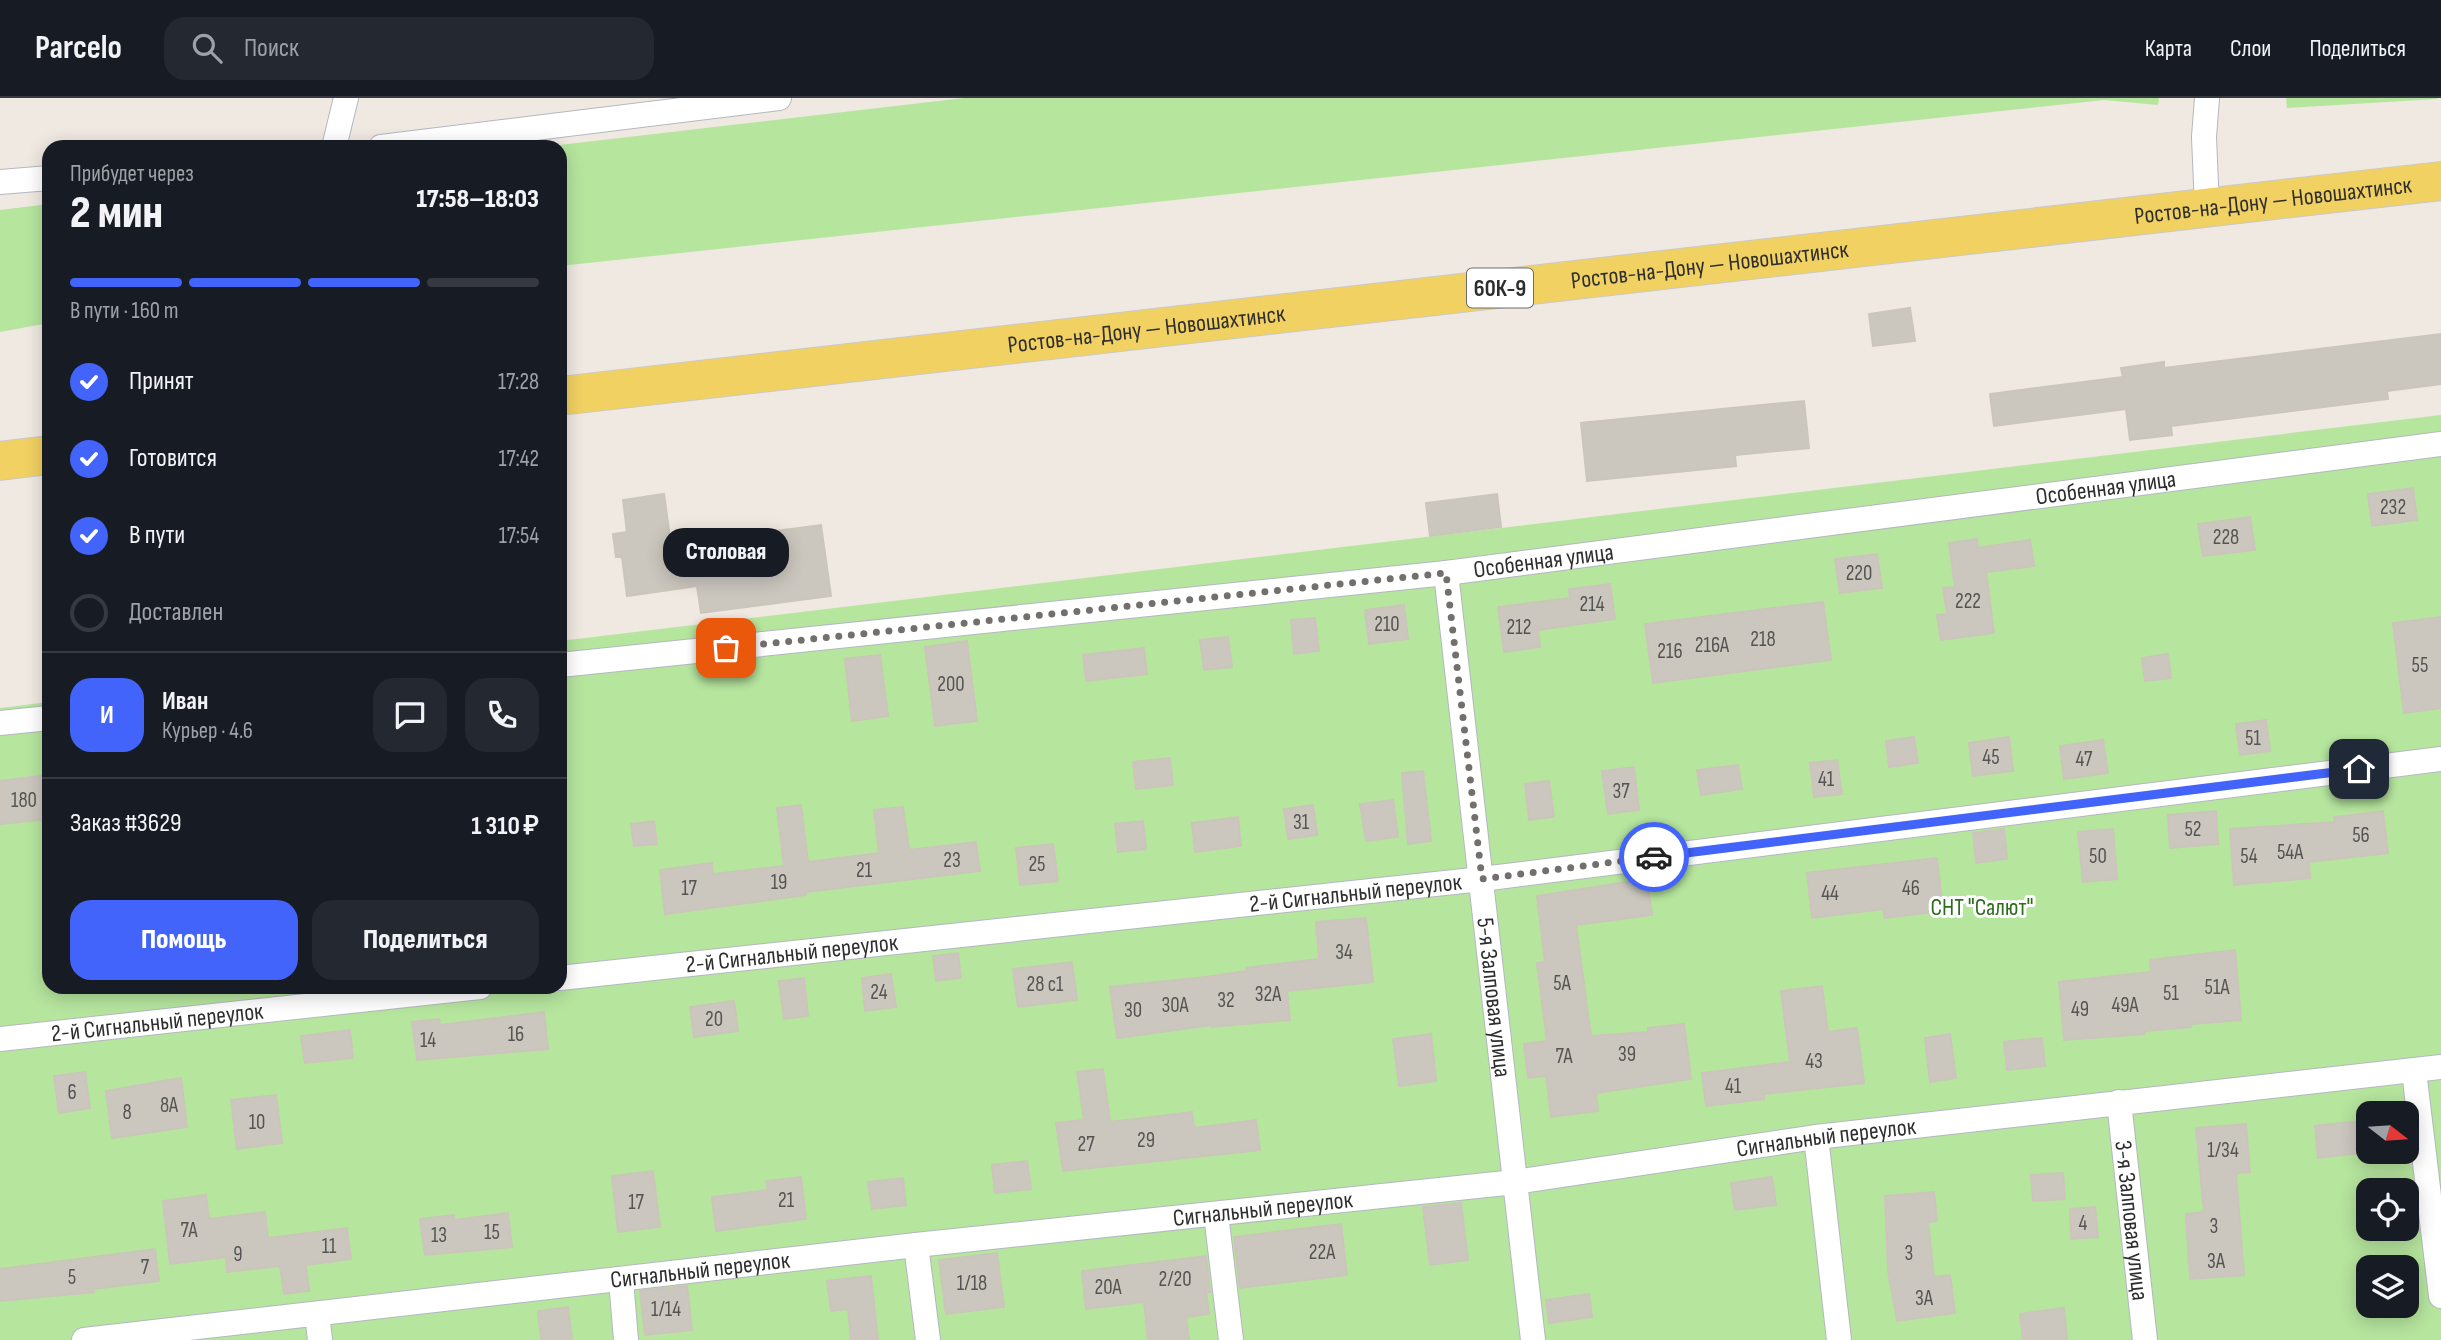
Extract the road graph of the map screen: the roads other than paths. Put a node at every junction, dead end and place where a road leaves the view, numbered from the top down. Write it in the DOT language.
graph roads {
  1 [pos="345,98"];
  2 [pos="779,98"];
  3 [pos="2207,98"];
  4 [pos="336,140"];
  5 [pos="438,140"];
  6 [pos="42,179"];
  7 [pos="2441,181"];
  8 [pos="0,182"];
  9 [pos="2207,206"];
  10 [pos="567,395"];
  11 [pos="2441,444"];
  12 [pos="42,456"];
  13 [pos="0,461"];
  14 [pos="1446,573"];
  15 [pos="567,664"];
  16 [pos="42,719"];
  17 [pos="0,723"];
  18 [pos="2441,759"];
  19 [pos="1482,879"];
  20 [pos="567,977"];
  21 [pos="415,994"];
  22 [pos="0,1039"];
  23 [pos="2441,1067"];
  24 [pos="2414,1071"];
  25 [pos="2119,1102"];
  26 [pos="1816,1137"];
  27 [pos="1515,1182"];
  28 [pos="1216,1214"];
  29 [pos="916,1245"];
  30 [pos="621,1280"];
  31 [pos="2441,1296"];
  32 [pos="317,1314"];
  33 [pos="84,1340"];
  34 [pos="320,1340"];
  35 [pos="626,1340"];
  36 [pos="928,1340"];
  37 [pos="1231,1340"];
  38 [pos="1533,1340"];
  39 [pos="1839,1340"];
  40 [pos="2145,1340"];
  1 -- 4 [label="street"];
  2 -- 5 [label="street"];
  3 -- 9 [label="street"];
  6 -- 8 [label="street"];
  7 -- 9 [label="main road, Ростов-на-Дону — Новошахтинск / 60К-9"];
  9 -- 10 [label="main road, Ростов-на-Дону — Новошахтинск / 60К-9"];
  11 -- 14 [label="street, Особенная улица"];
  12 -- 13 [label="main road"];
  14 -- 15 [label="street, Особенная улица"];
  14 -- 19 [label="street, 5-я Залповая улица"];
  16 -- 17 [label="street"];
  18 -- 19 [label="street, 2-й Сигнальный переулок"];
  19 -- 20 [label="street, 2-й Сигнальный переулок"];
  19 -- 27 [label="street, 5-я Залповая улица"];
  21 -- 22 [label="street, 2-й Сигнальный переулок"];
  23 -- 24 [label="street, Сигнальный переулок"];
  24 -- 25 [label="street, Сигнальный переулок"];
  24 -- 31 [label="street"];
  25 -- 26 [label="street, Сигнальный переулок"];
  25 -- 40 [label="street, 3-я Залповая улица"];
  26 -- 27 [label="street, Сигнальный переулок"];
  26 -- 39 [label="street"];
  27 -- 28 [label="street, Сигнальный переулок"];
  27 -- 38 [label="street, 5-я Залповая улица"];
  28 -- 29 [label="street, Сигнальный переулок"];
  28 -- 37 [label="street"];
  29 -- 30 [label="street, Сигнальный переулок"];
  29 -- 36 [label="street"];
  30 -- 32 [label="street, Сигнальный переулок"];
  30 -- 35 [label="street"];
  32 -- 33 [label="street, Сигнальный переулок"];
  32 -- 34 [label="street"];
}
